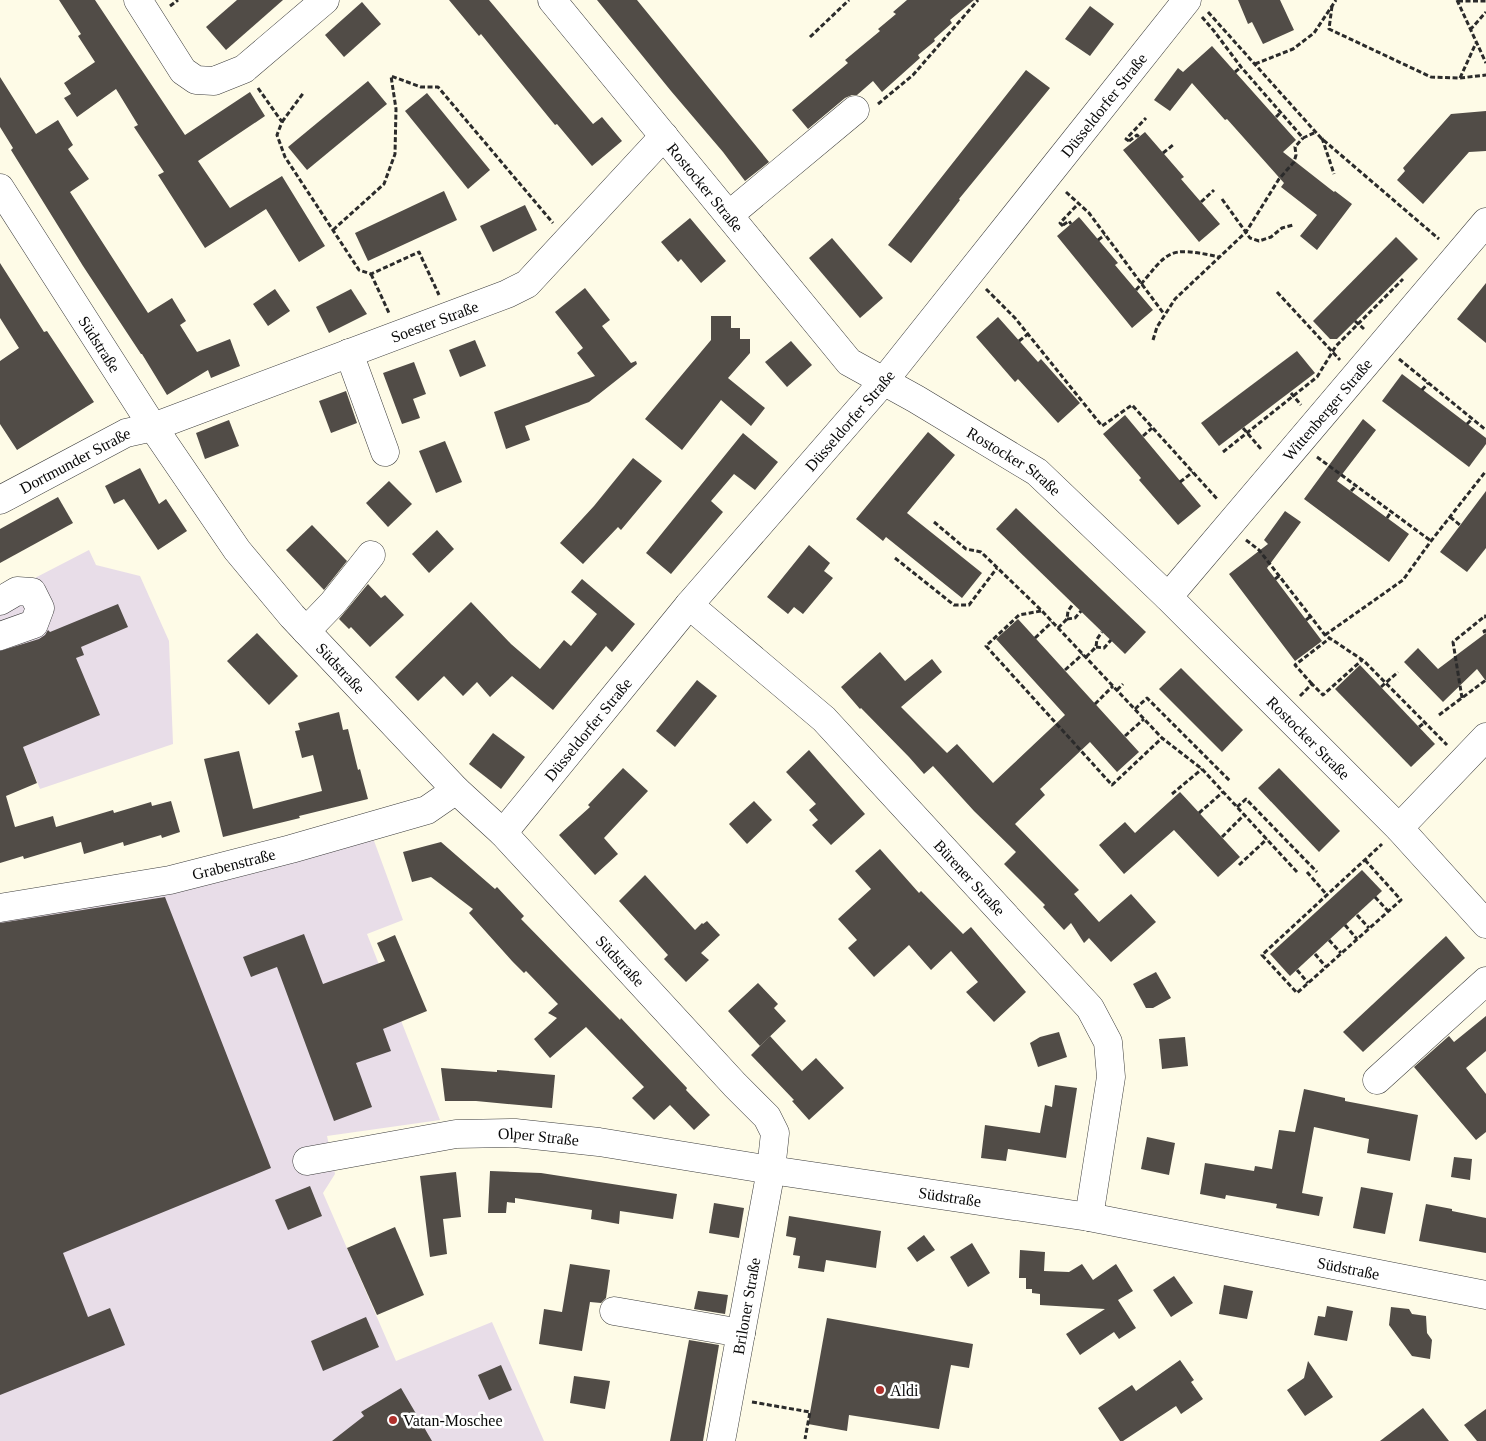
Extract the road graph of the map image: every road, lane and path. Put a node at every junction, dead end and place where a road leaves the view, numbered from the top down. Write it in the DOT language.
graph roads {
  1 [pos="138,0"];
  2 [pos="325,0"];
  3 [pos="552,0"];
  4 [pos="849,0"];
  5 [pos="978,0"];
  6 [pos="1187,0"];
  7 [pos="1336,0"];
  8 [pos="1457,1"];
  9 [pos="1486,1"];
  10 [pos="1332,6"];
  11 [pos="1486,12"];
  12 [pos="1213,18"];
  13 [pos="1207,23"];
  14 [pos="1470,30"];
  15 [pos="810,36"];
  16 [pos="1476,43"];
  17 [pos="1486,63"];
  18 [pos="1255,64"];
  19 [pos="1240,67"];
  20 [pos="244,69"];
  21 [pos="1234,72"];
  22 [pos="1486,75"];
  23 [pos="1460,78"];
  24 [pos="304,92"];
  25 [pos="865,108"];
  26 [pos="1280,113"];
  27 [pos="1276,117"];
  28 [pos="1146,118"];
  29 [pos="282,122"];
  30 [pos="1316,132"];
  31 [pos="664,136"];
  32 [pos="1139,137"];
  33 [pos="1303,138"];
  34 [pos="1321,138"];
  35 [pos="1173,145"];
  36 [pos="1163,153"];
  37 [pos="1334,174"];
  38 [pos="1046,177"];
  39 [pos="0,188"];
  40 [pos="1214,190"];
  41 [pos="1222,199"];
  42 [pos="1201,202"];
  43 [pos="1079,203"];
  44 [pos="729,215"];
  45 [pos="1486,222"];
  46 [pos="1072,224"];
  47 [pos="1292,225"];
  48 [pos="333,230"];
  49 [pos="1246,232"];
  50 [pos="1105,235"];
  51 [pos="568,240"];
  52 [pos="1098,240"];
  53 [pos="1458,256"];
  54 [pos="1220,257"];
  55 [pos="969,273"];
  56 [pos="371,274"];
  57 [pos="1405,276"];
  58 [pos="1141,284"];
  59 [pos="1136,290"];
  60 [pos="1277,292"];
  61 [pos="1164,314"];
  62 [pos="448,316"];
  63 [pos="398,334"];
  64 [pos="1028,334"];
  65 [pos="1153,340"];
  66 [pos="1019,341"];
  67 [pos="1382,345"];
  68 [pos="1332,352"];
  69 [pos="349,353"];
  70 [pos="1355,376"];
  71 [pos="884,382"];
  72 [pos="1428,383"];
  73 [pos="1422,390"];
  74 [pos="1472,418"];
  75 [pos="1467,424"];
  76 [pos="153,427"];
  77 [pos="1152,428"];
  78 [pos="1486,430"];
  79 [pos="1143,436"];
  80 [pos="1298,444"];
  81 [pos="385,452"];
  82 [pos="1223,452"];
  83 [pos="1486,471"];
  84 [pos="1192,472"];
  85 [pos="1180,482"];
  86 [pos="1356,486"];
  87 [pos="1351,491"];
  88 [pos="0,500"];
  89 [pos="1391,512"];
  90 [pos="1450,517"];
  91 [pos="1387,518"];
  92 [pos="934,522"];
  93 [pos="1232,522"];
  94 [pos="1460,525"];
  95 [pos="1431,541"];
  96 [pos="371,555"];
  97 [pos="895,558"];
  98 [pos="998,568"];
  99 [pos="1279,576"];
  100 [pos="1275,579"];
  101 [pos="1168,597"];
  102 [pos="0,601"];
  103 [pos="1073,604"];
  104 [pos="689,605"];
  105 [pos="1042,611"];
  106 [pos="1081,612"];
  107 [pos="1311,616"];
  108 [pos="1067,618"];
  109 [pos="1486,618"];
  110 [pos="1306,620"];
  111 [pos="1052,622"];
  112 [pos="1058,628"];
  113 [pos="306,631"];
  114 [pos="1102,632"];
  115 [pos="1325,635"];
  116 [pos="0,636"];
  117 [pos="1035,638"];
  118 [pos="1330,638"];
  119 [pos="1111,640"];
  120 [pos="1096,647"];
  121 [pos="1084,656"];
  122 [pos="1362,660"];
  123 [pos="1065,670"];
  124 [pos="1398,672"];
  125 [pos="1486,680"];
  126 [pos="1386,683"];
  127 [pos="1123,684"];
  128 [pos="1312,684"];
  129 [pos="1113,686"];
  130 [pos="1381,687"];
  131 [pos="1117,690"];
  132 [pos="1462,698"];
  133 [pos="1095,704"];
  134 [pos="1135,709"];
  135 [pos="1283,712"];
  136 [pos="1439,715"];
  137 [pos="1144,719"];
  138 [pos="1425,722"];
  139 [pos="1419,727"];
  140 [pos="1125,736"];
  141 [pos="1162,738"];
  142 [pos="1486,738"];
  143 [pos="1463,761"];
  144 [pos="1202,769"];
  145 [pos="1230,781"];
  146 [pos="456,790"];
  147 [pos="1223,792"];
  148 [pos="1172,794"];
  149 [pos="1237,807"];
  150 [pos="1199,813"];
  151 [pos="1244,815"];
  152 [pos="1399,828"];
  153 [pos="503,833"];
  154 [pos="1222,837"];
  155 [pos="1267,839"];
  156 [pos="1365,860"];
  157 [pos="1239,865"];
  158 [pos="1297,872"];
  159 [pos="1307,872"];
  160 [pos="1317,872"];
  161 [pos="1327,895"];
  162 [pos="1375,898"];
  163 [pos="0,908"];
  164 [pos="1388,911"];
  165 [pos="1357,915"];
  166 [pos="1486,924"];
  167 [pos="1345,925"];
  168 [pos="1369,928"];
  169 [pos="1358,939"];
  170 [pos="1329,940"];
  171 [pos="1341,953"];
  172 [pos="1315,954"];
  173 [pos="1326,967"];
  174 [pos="1297,970"];
  175 [pos="1486,981"];
  176 [pos="1308,983"];
  177 [pos="1377,1080"];
  178 [pos="307,1161"];
  179 [pos="770,1170"];
  180 [pos="1089,1217"];
  181 [pos="1486,1295"];
  182 [pos="614,1311"];
  183 [pos="741,1333"];
  184 [pos="729,1398"];
  185 [pos="805,1439"];
  186 [pos="721,1441"];
  1 -- 20 [label="street"];
  2 -- 20 [label="street"];
  3 -- 31 [label="street, Rostocker Straße"];
  4 -- 15 [label="path"];
  5 -- 25 [label="path"];
  6 -- 38 [label="street, Düsseldorfer Straße"];
  7 -- 10 [label="path"];
  8 -- 9 [label="path"];
  8 -- 14 [label="path"];
  10 -- 18 [label="path"];
  10 -- 23 [label="path"];
  11 -- 14 [label="path"];
  12 -- 18 [label="path"];
  13 -- 19 [label="path"];
  14 -- 16 [label="path"];
  16 -- 17 [label="path"];
  16 -- 23 [label="path"];
  18 -- 30 [label="path"];
  19 -- 21 [label="path"];
  19 -- 26 [label="path"];
  20 -- 29 [label="path"];
  22 -- 23 [label="path"];
  24 -- 29 [label="path"];
  25 -- 44 [label="street"];
  26 -- 27 [label="path"];
  26 -- 33 [label="path"];
  28 -- 32 [label="path"];
  29 -- 48 [label="path"];
  30 -- 33 [label="path"];
  30 -- 34 [label="path"];
  31 -- 44 [label="street, Rostocker Straße"];
  31 -- 51 [label="street, Soester Straße"];
  33 -- 49 [label="path"];
  34 -- 37 [label="path"];
  34 -- 53 [label="path"];
  35 -- 36 [label="path"];
  38 -- 43 [label="path"];
  38 -- 55 [label="street, Düsseldorfer Straße"];
  39 -- 76 [label="street, Südstraße"];
  40 -- 42 [label="path"];
  41 -- 49 [label="path"];
  43 -- 46 [label="path"];
  43 -- 50 [label="path"];
  44 -- 71 [label="street, Rostocker Straße"];
  45 -- 53 [label="street, Wittenberger Straße"];
  47 -- 49 [label="path"];
  48 -- 51 [label="path"];
  48 -- 56 [label="path"];
  49 -- 54 [label="path"];
  50 -- 52 [label="path"];
  50 -- 58 [label="path"];
  51 -- 62 [label="street, Soester Straße"];
  53 -- 67 [label="street, Wittenberger Straße"];
  54 -- 58 [label="path"];
  54 -- 61 [label="path"];
  55 -- 64 [label="path"];
  55 -- 71 [label="street, Düsseldorfer Straße"];
  56 -- 62 [label="path"];
  56 -- 63 [label="path"];
  57 -- 68 [label="path"];
  58 -- 59 [label="path"];
  58 -- 61 [label="path"];
  60 -- 68 [label="path"];
  61 -- 65 [label="path"];
  62 -- 63 [label="street, Soester Straße"];
  63 -- 69 [label="street, Soester Straße"];
  64 -- 66 [label="path"];
  64 -- 77 [label="path"];
  67 -- 70 [label="street, Wittenberger Straße"];
  67 -- 72 [label="path"];
  68 -- 70 [label="path"];
  68 -- 82 [label="path"];
  69 -- 76 [label="street, Soester Straße"];
  69 -- 81 [label="street"];
  70 -- 80 [label="street, Wittenberger Straße"];
  71 -- 101 [label="street, Rostocker Straße"];
  71 -- 104 [label="street, Düsseldorfer Straße"];
  72 -- 73 [label="path"];
  72 -- 74 [label="path"];
  74 -- 75 [label="path"];
  74 -- 78 [label="path"];
  76 -- 88 [label="street, Dortmunder Straße"];
  76 -- 113 [label="street, Südstraße"];
  77 -- 79 [label="path"];
  77 -- 84 [label="path"];
  80 -- 86 [label="path"];
  80 -- 93 [label="street, Wittenberger Straße"];
  83 -- 90 [label="path"];
  84 -- 85 [label="path"];
  84 -- 93 [label="path"];
  86 -- 87 [label="path"];
  86 -- 89 [label="path"];
  89 -- 91 [label="path"];
  89 -- 95 [label="path"];
  90 -- 94 [label="path"];
  90 -- 95 [label="path"];
  92 -- 98 [label="path"];
  93 -- 99 [label="path"];
  93 -- 101 [label="street, Wittenberger Straße"];
  95 -- 115 [label="path"];
  96 -- 113 [label="street"];
  97 -- 98 [label="path"];
  98 -- 105 [label="path"];
  99 -- 100 [label="path"];
  99 -- 107 [label="path"];
  101 -- 135 [label="street, Rostocker Straße"];
  102 -- 116 [label="street"];
  103 -- 108 [label="path"];
  104 -- 153 [label="street, Düsseldorfer Straße"];
  104 -- 180 [label="street, Bürener Straße"];
  105 -- 111 [label="path"];
  105 -- 141 [label="path"];
  106 -- 108 [label="path"];
  107 -- 110 [label="path"];
  107 -- 115 [label="path"];
  108 -- 112 [label="path"];
  109 -- 132 [label="path"];
  111 -- 112 [label="path"];
  111 -- 117 [label="path"];
  112 -- 121 [label="path"];
  113 -- 146 [label="street, Südstraße"];
  114 -- 120 [label="path"];
  115 -- 118 [label="path"];
  118 -- 122 [label="path"];
  118 -- 128 [label="path"];
  119 -- 120 [label="path"];
  120 -- 121 [label="path"];
  121 -- 123 [label="path"];
  121 -- 129 [label="path"];
  122 -- 126 [label="path"];
  122 -- 128 [label="path"];
  124 -- 126 [label="path"];
  125 -- 132 [label="path"];
  126 -- 130 [label="path"];
  126 -- 138 [label="path"];
  127 -- 131 [label="path"];
  128 -- 135 [label="path"];
  129 -- 131 [label="path"];
  129 -- 133 [label="path"];
  131 -- 134 [label="path"];
  132 -- 136 [label="path"];
  134 -- 137 [label="path"];
  134 -- 145 [label="path"];
  135 -- 152 [label="street, Rostocker Straße"];
  137 -- 140 [label="path"];
  137 -- 141 [label="path"];
  138 -- 139 [label="path"];
  138 -- 143 [label="path"];
  141 -- 144 [label="path"];
  142 -- 143 [label="street"];
  143 -- 152 [label="street"];
  144 -- 147 [label="path"];
  144 -- 148 [label="path"];
  146 -- 153 [label="street, Südstraße"];
  146 -- 163 [label="street, Grabenstraße"];
  147 -- 149 [label="path"];
  147 -- 150 [label="path"];
  149 -- 151 [label="path"];
  149 -- 160 [label="path"];
  151 -- 154 [label="path"];
  151 -- 155 [label="path"];
  152 -- 156 [label="path"];
  152 -- 166 [label="street, Rostocker Straße"];
  153 -- 179 [label="street, Südstraße"];
  155 -- 157 [label="path"];
  155 -- 158 [label="path"];
  156 -- 161 [label="path"];
  156 -- 164 [label="path"];
  159 -- 161 [label="path"];
  161 -- 176 [label="path"];
  162 -- 164 [label="path"];
  164 -- 168 [label="path"];
  165 -- 168 [label="path"];
  167 -- 169 [label="path"];
  168 -- 169 [label="path"];
  169 -- 171 [label="path"];
  170 -- 171 [label="path"];
  171 -- 173 [label="path"];
  172 -- 173 [label="path"];
  173 -- 176 [label="path"];
  174 -- 176 [label="path"];
  175 -- 177 [label="street"];
  178 -- 179 [label="street, Olper Straße"];
  179 -- 180 [label="street, Südstraße"];
  179 -- 183 [label="street, Briloner Straße"];
  180 -- 181 [label="street, Südstraße"];
  182 -- 183 [label="street"];
  183 -- 184 [label="street, Briloner Straße"];
  184 -- 185 [label="path"];
  184 -- 186 [label="street, Briloner Straße"];
}
